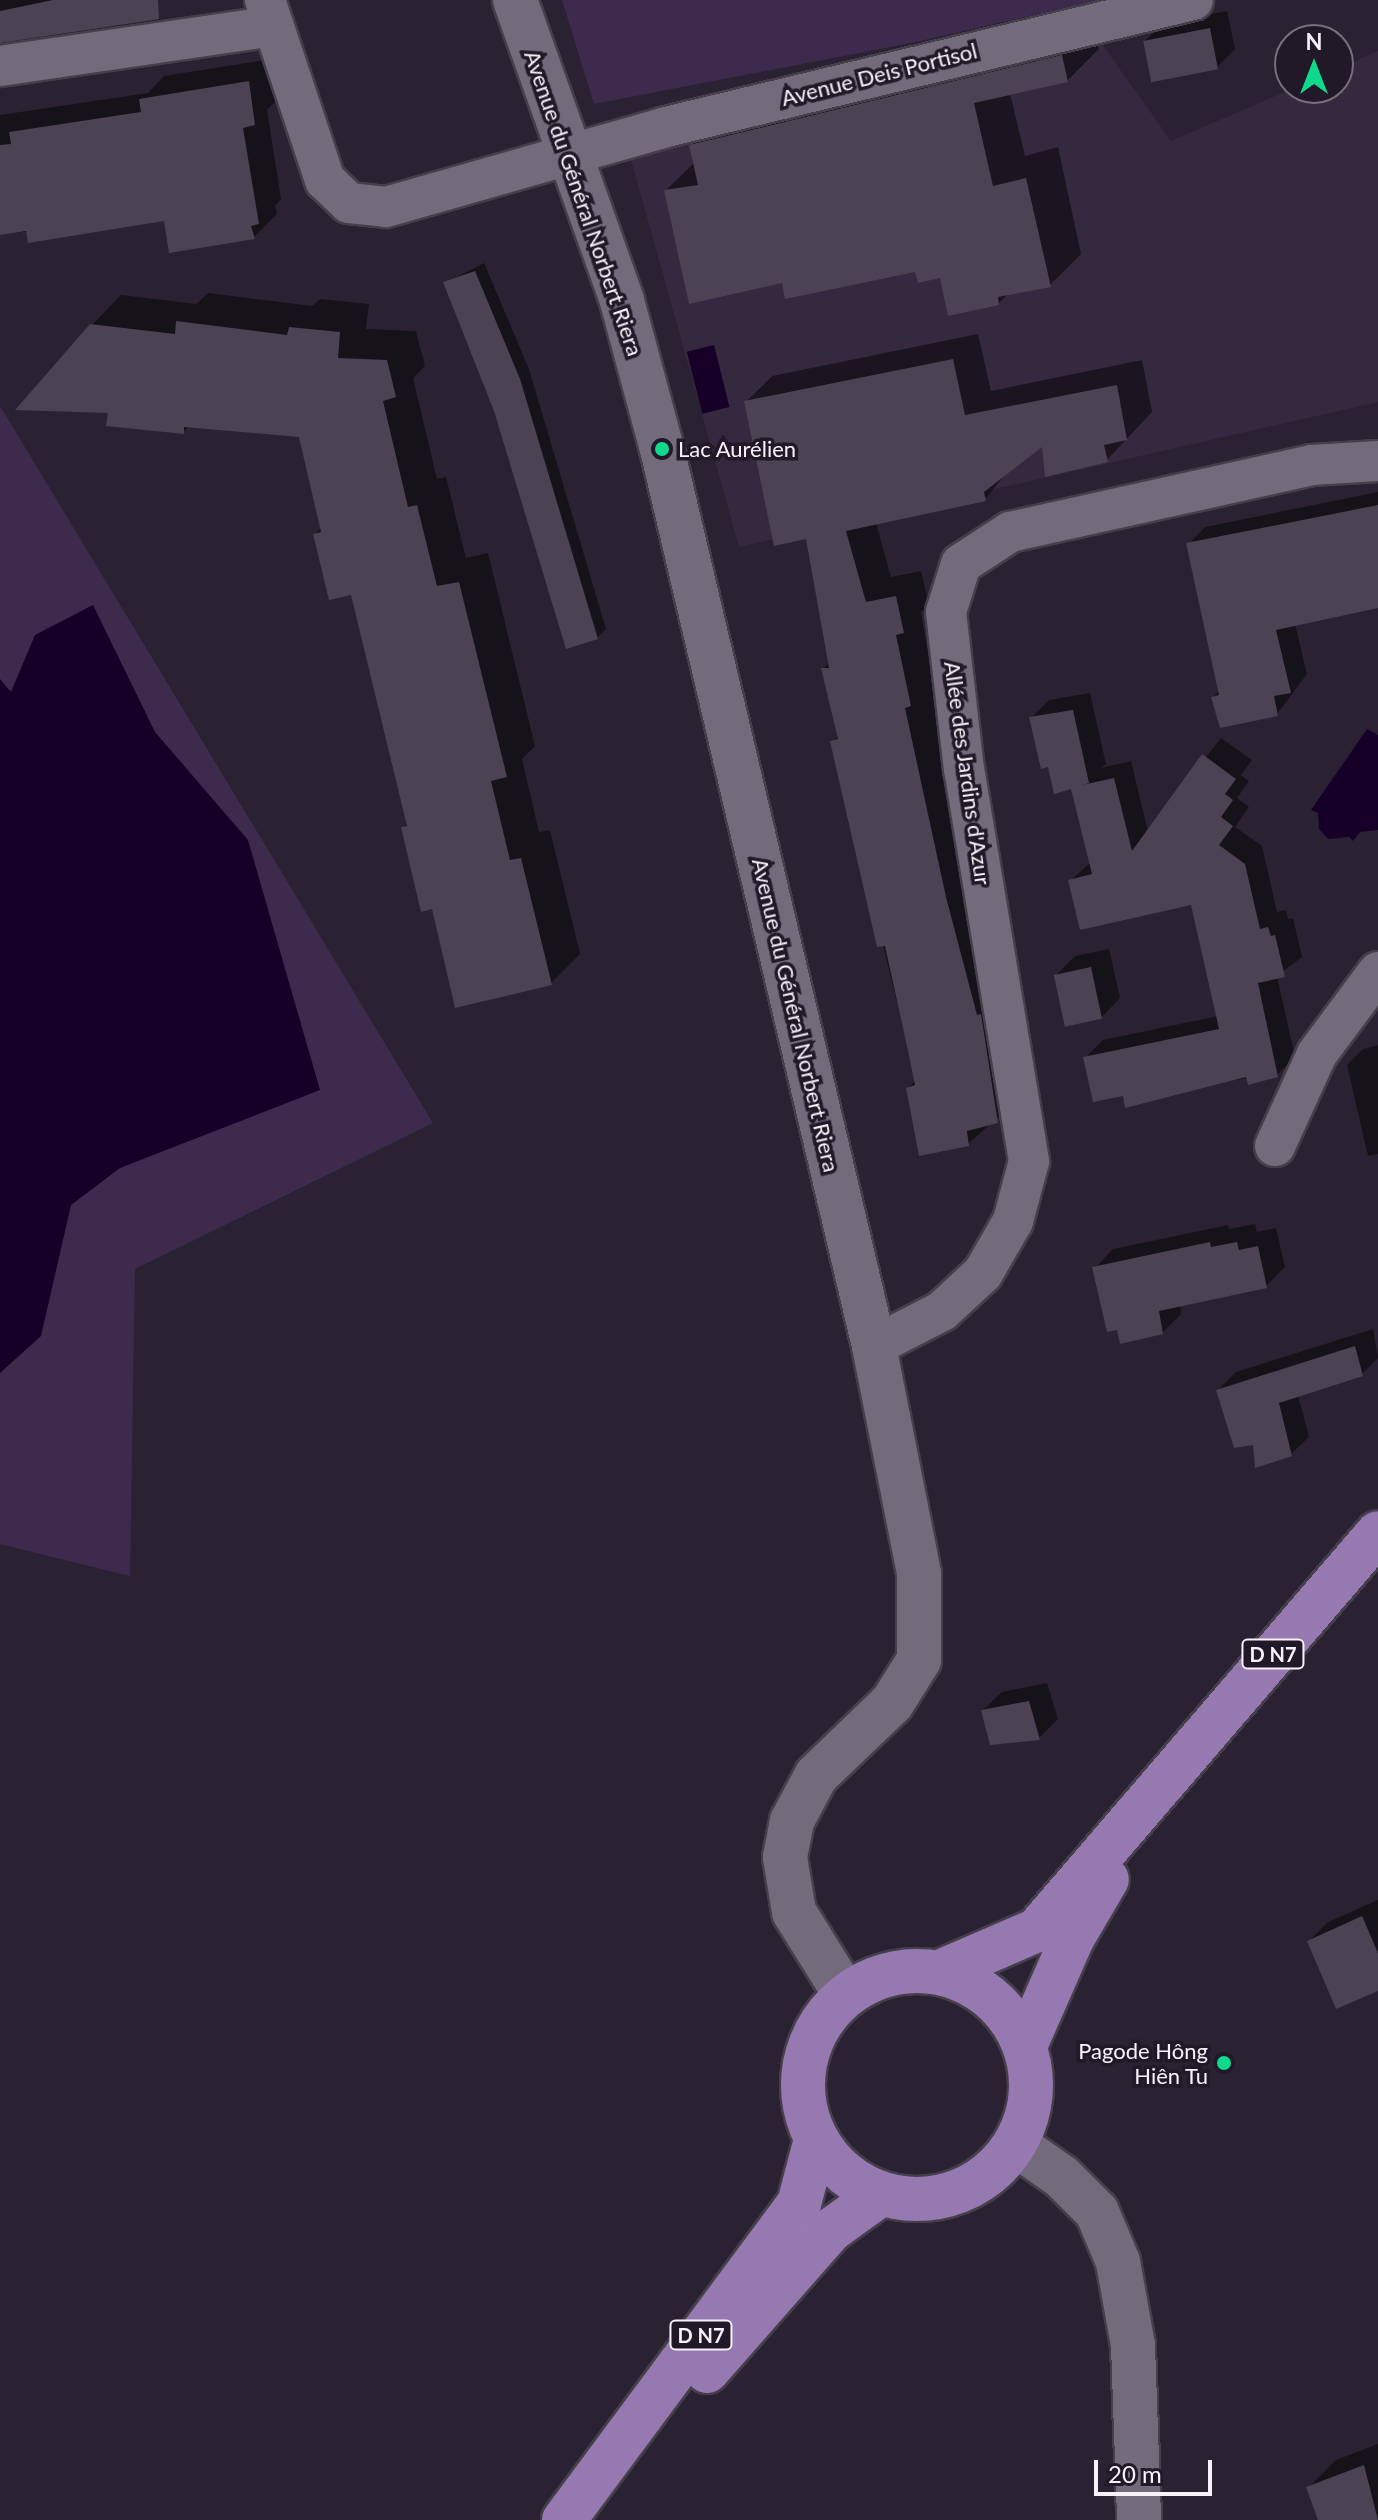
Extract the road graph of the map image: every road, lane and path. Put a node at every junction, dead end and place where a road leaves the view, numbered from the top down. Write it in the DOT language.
graph roads {
  1 [pos="515,0"];
  2 [pos="1193,0"];
  3 [pos="269,13"];
  4 [pos="0,66"];
  5 [pos="567,153"];
  6 [pos="1378,461"];
  7 [pos="1378,972"];
  8 [pos="1275,1146"];
  9 [pos="874,1346"];
  10 [pos="1378,1533"];
  11 [pos="1168,1774"];
  12 [pos="940,1972"];
  13 [pos="845,1994"];
  14 [pos="1025,2046"];
  15 [pos="816,2139"];
  16 [pos="1015,2144"];
  17 [pos="881,2194"];
  18 [pos="564,2520"];
  19 [pos="576,2520"];
  20 [pos="1139,2520"];
  1 -- 5 [label="main road, Avenue du Général Norbert Riera"];
  2 -- 5 [label="street, Avenue Deis Portisol"];
  3 -- 4 [label="street"];
  3 -- 5 [label="street, Avenue Deis Portisol"];
  5 -- 9 [label="main road, Avenue du Général Norbert Riera"];
  6 -- 9 [label="street, Allée des Jardins d'Azur"];
  7 -- 8 [label="street"];
  9 -- 13 [label="main road, Avenue du Général Norbert Riera"];
  10 -- 11 [label="main road, D N7"];
  11 -- 12 [label="main road, D N7"];
  11 -- 14 [label="main road, D N7"];
  12 -- 13 [label="main road"];
  12 -- 14 [label="main road"];
  13 -- 15 [label="main road"];
  14 -- 16 [label="main road"];
  15 -- 17 [label="main road"];
  15 -- 18 [label="main road, D N7"];
  16 -- 17 [label="main road"];
  16 -- 20 [label="main road"];
  17 -- 19 [label="main road, D N7"];
}
